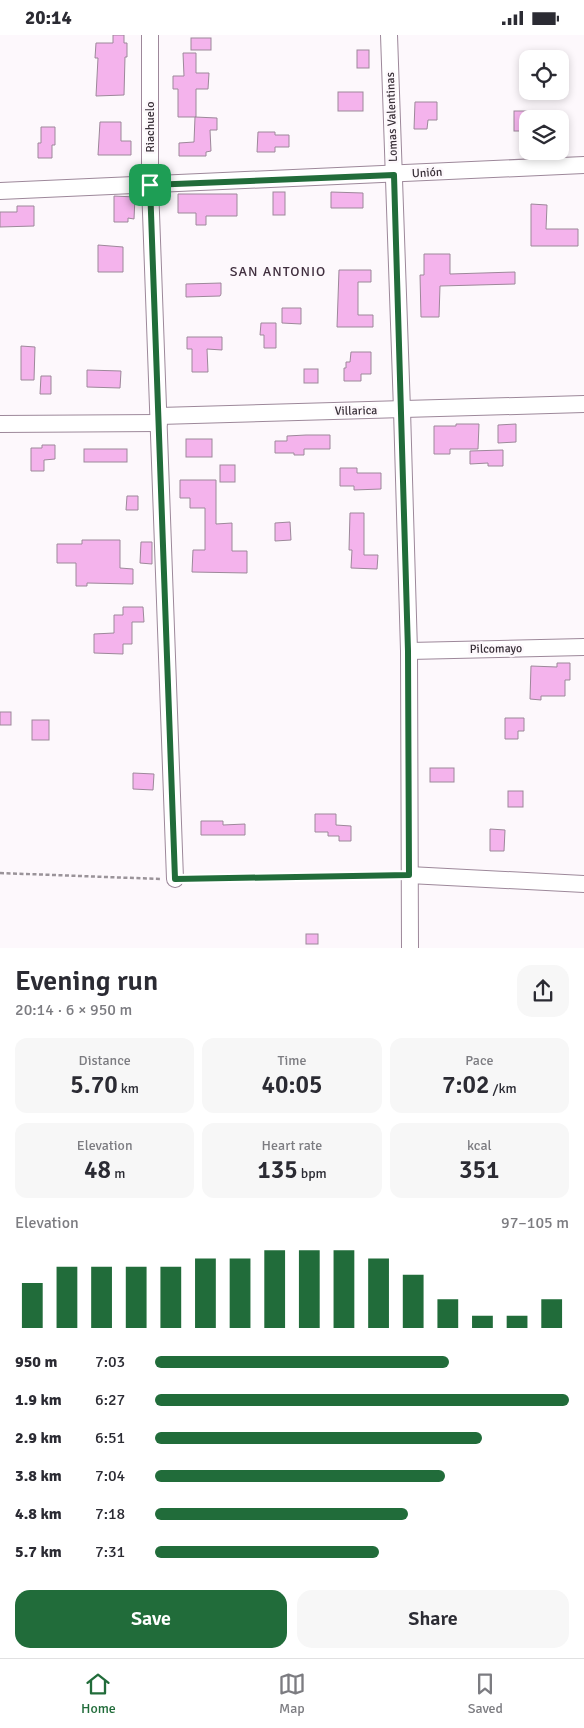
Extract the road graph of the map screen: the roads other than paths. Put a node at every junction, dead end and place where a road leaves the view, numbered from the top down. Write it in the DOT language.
graph roads {
  1 [pos="150,35"];
  2 [pos="389,35"];
  3 [pos="584,165"];
  4 [pos="394,175"];
  5 [pos="150,185"];
  6 [pos="0,191"];
  7 [pos="584,404"];
  8 [pos="402,410"];
  9 [pos="159,419"];
  10 [pos="0,424"];
  11 [pos="584,647"];
  12 [pos="408,651"];
  13 [pos="409,875"];
  14 [pos="175,879"];
  15 [pos="584,884"];
  16 [pos="410,948"];
  1 -- 5 [label="street, Riachuelo"];
  2 -- 4 [label="street, Lomas Valentinas"];
  3 -- 4 [label="street, Unión"];
  4 -- 5 [label="street, Unión"];
  4 -- 8 [label="street, Lomas Valentinas"];
  5 -- 6 [label="street, Unión"];
  5 -- 9 [label="street, Riachuelo"];
  7 -- 8 [label="street, Villarica"];
  8 -- 9 [label="street, Villarica"];
  8 -- 12 [label="street, Lomas Valentinas"];
  9 -- 10 [label="street, Villarica"];
  9 -- 14 [label="street, Riachuelo"];
  11 -- 12 [label="street, Pilcomayo"];
  12 -- 13 [label="street, Lomas Valentinas"];
  13 -- 15 [label="street"];
  13 -- 16 [label="street, Lomas Valentinas"];
}
